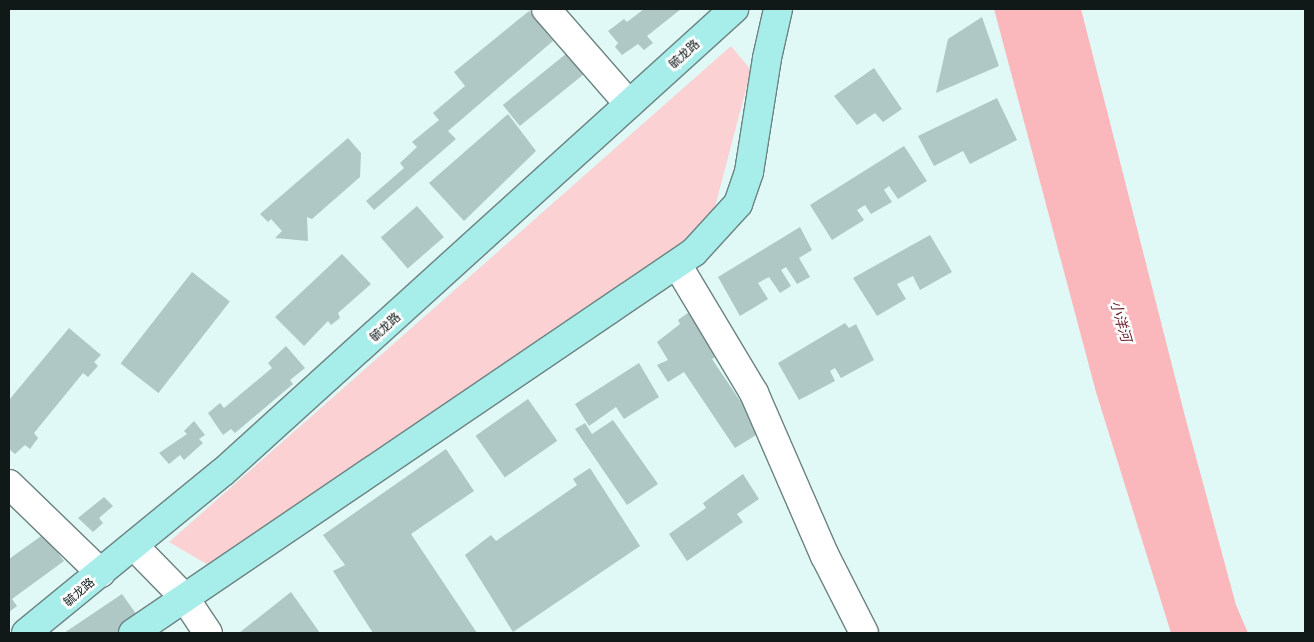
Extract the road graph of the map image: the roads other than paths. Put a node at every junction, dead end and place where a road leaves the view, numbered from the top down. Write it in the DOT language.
graph roads {
  1 [pos="546,9"];
  2 [pos="734,9"];
  3 [pos="778,9"];
  4 [pos="629,104"];
  5 [pos="678,266"];
  6 [pos="9,484"];
  7 [pos="135,547"];
  8 [pos="101,573"];
  9 [pos="184,597"];
  10 [pos="26,633"];
  11 [pos="133,633"];
  12 [pos="208,633"];
  13 [pos="864,633"];
  1 -- 4 [label="street"];
  2 -- 4 [label="main road, 毓龙路"];
  3 -- 5 [label="main road"];
  4 -- 7 [label="main road, 毓龙路"];
  5 -- 9 [label="main road"];
  5 -- 13 [label="street"];
  6 -- 8 [label="street"];
  7 -- 8 [label="main road, 毓龙路"];
  7 -- 9 [label="street"];
  8 -- 10 [label="main road, 毓龙路"];
  9 -- 11 [label="main road"];
  9 -- 12 [label="street"];
}
